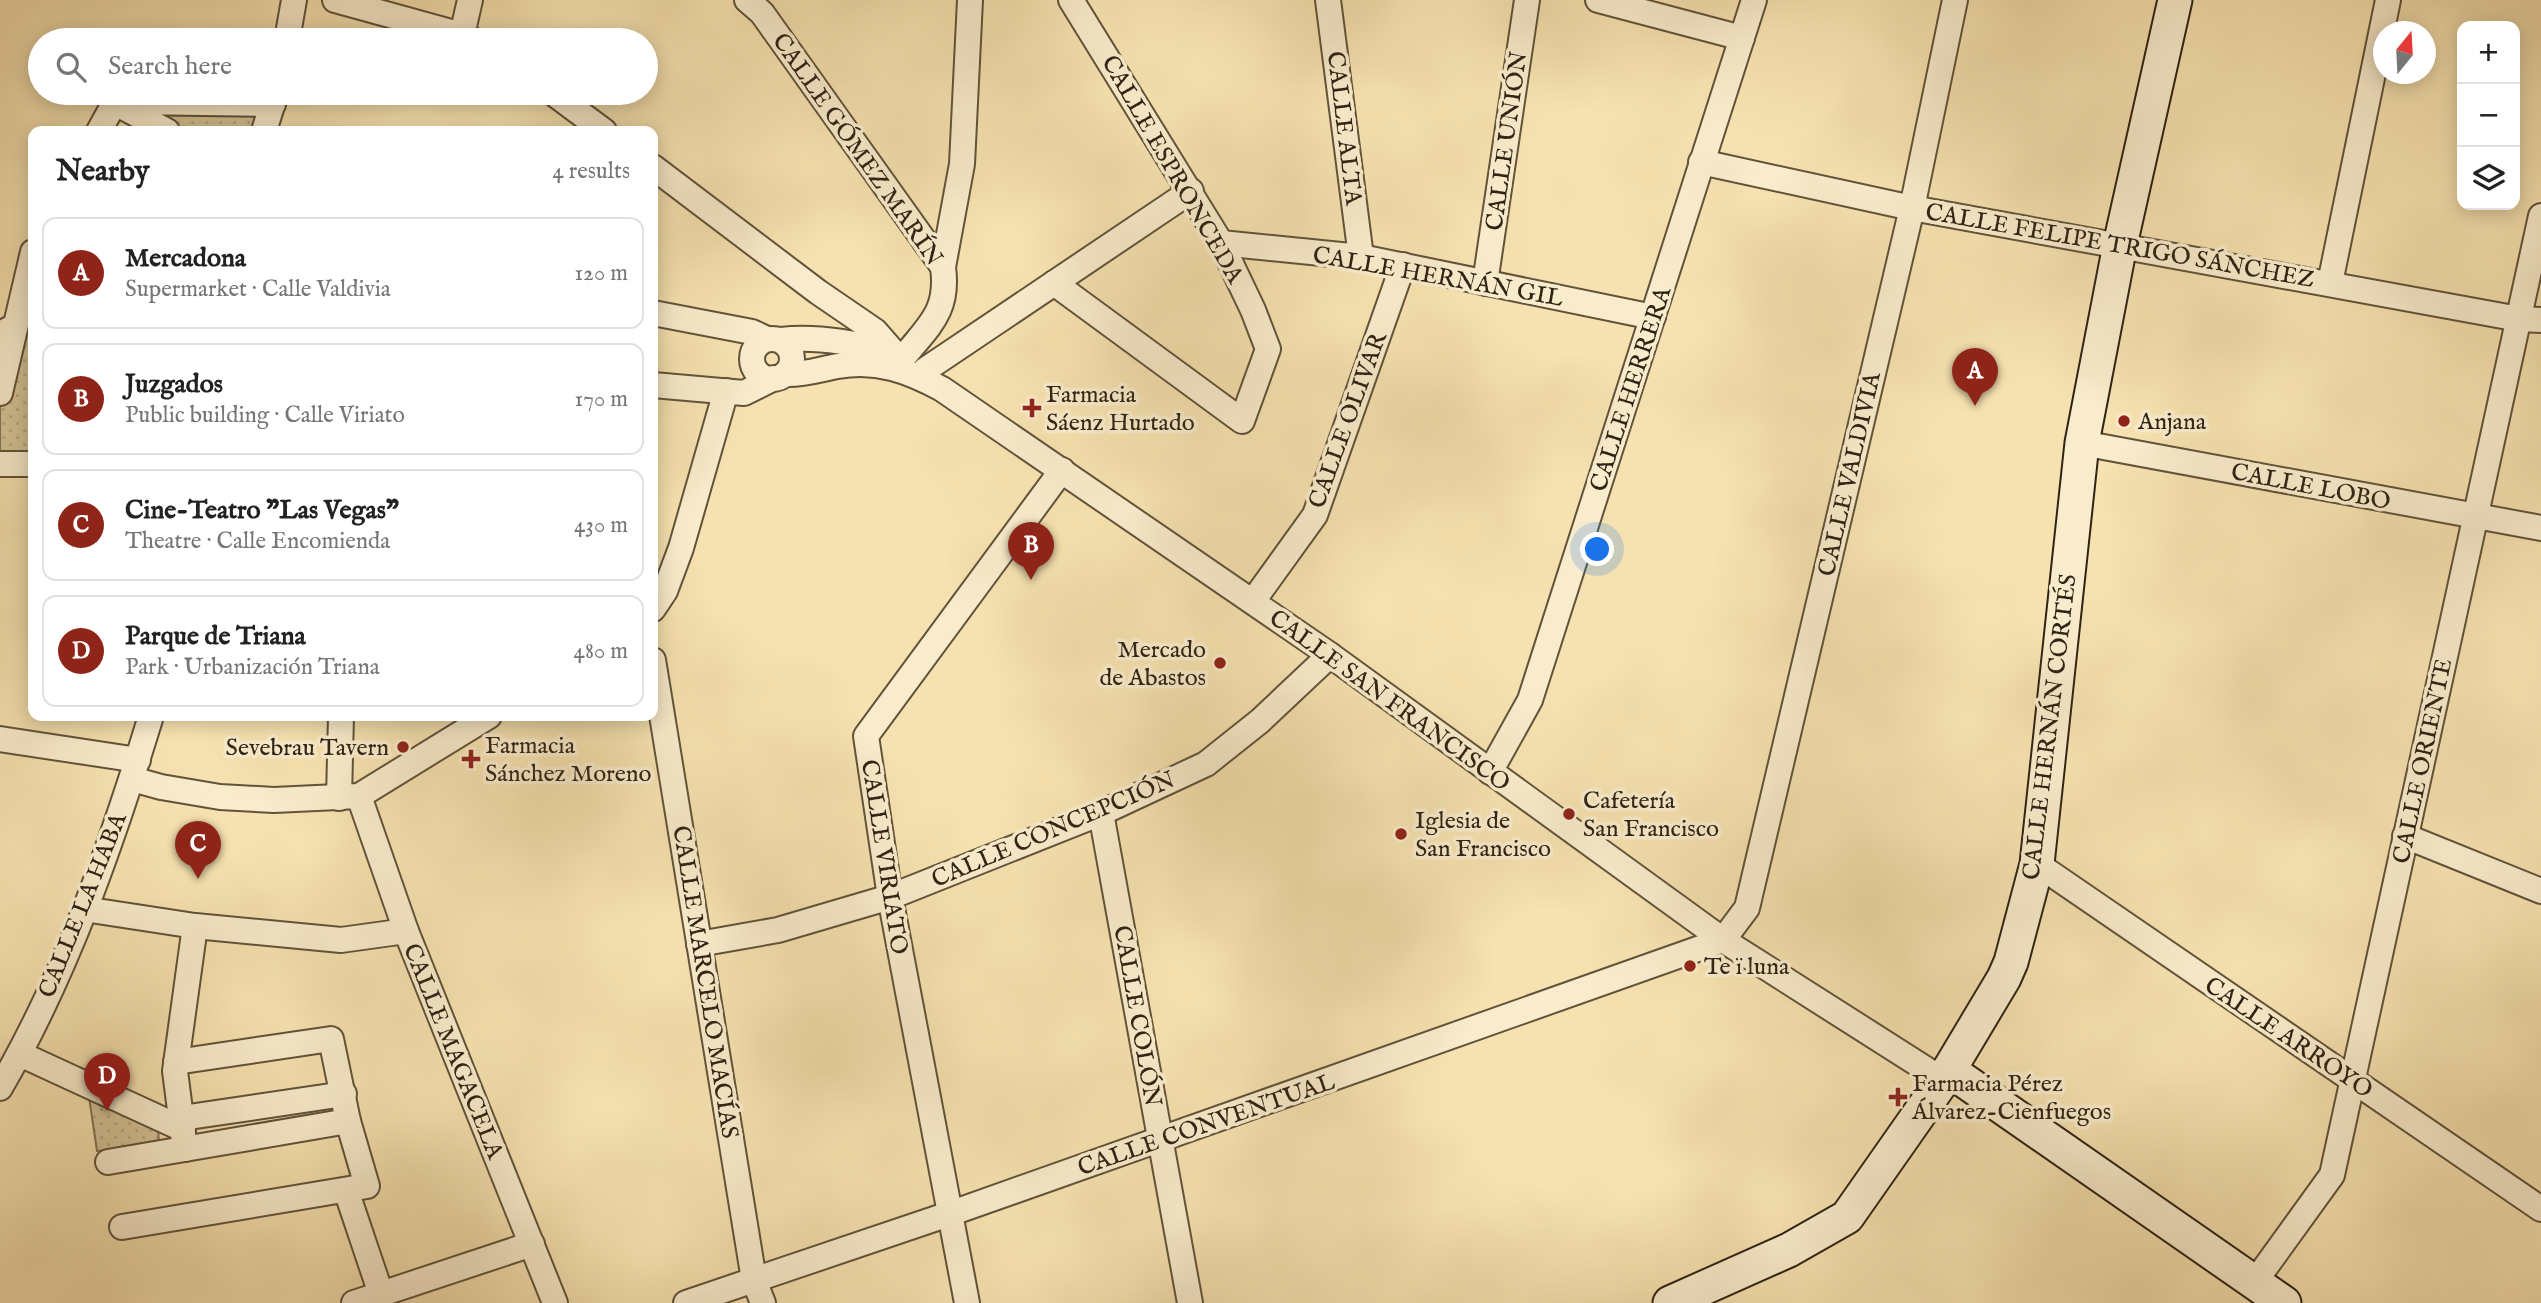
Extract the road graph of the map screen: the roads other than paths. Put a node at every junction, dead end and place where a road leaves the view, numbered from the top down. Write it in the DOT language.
graph roads {
  1 [pos="294,0"];
  2 [pos="335,0"];
  3 [pos="470,0"];
  4 [pos="747,0"];
  5 [pos="970,0"];
  6 [pos="1072,0"];
  7 [pos="1328,0"];
  8 [pos="1527,0"];
  9 [pos="1598,0"];
  10 [pos="1754,0"];
  11 [pos="1955,0"];
  12 [pos="2175,0"];
  13 [pos="2388,0"];
  14 [pos="289,28"];
  15 [pos="435,28"];
  16 [pos="468,28"];
  17 [pos="1742,38"];
  18 [pos="119,105"];
  19 [pos="119,105"];
  20 [pos="272,105"];
  21 [pos="569,105"];
  22 [pos="102,126"];
  23 [pos="158,126"];
  24 [pos="266,126"];
  25 [pos="597,126"];
  26 [pos="1701,162"];
  27 [pos="658,171"];
  28 [pos="1191,191"];
  29 [pos="1912,208"];
  30 [pos="2541,216"];
  31 [pos="1221,243"];
  32 [pos="2120,245"];
  33 [pos="1361,257"];
  34 [pos="1403,265"];
  35 [pos="943,267"];
  36 [pos="28,268"];
  37 [pos="1054,283"];
  38 [pos="1485,283"];
  39 [pos="2330,283"];
  40 [pos="942,308"];
  41 [pos="658,314"];
  42 [pos="1653,317"];
  43 [pos="2530,319"];
  44 [pos="9,326"];
  45 [pos="774,340"];
  46 [pos="963,344"];
  47 [pos="908,361"];
  48 [pos="780,376"];
  49 [pos="658,386"];
  50 [pos="943,389"];
  51 [pos="726,391"];
  52 [pos="0,393"];
  53 [pos="2082,443"];
  54 [pos="0,464"];
  55 [pos="28,464"];
  56 [pos="1062,470"];
  57 [pos="2475,517"];
  58 [pos="2541,528"];
  59 [pos="1254,601"];
  60 [pos="658,602"];
  61 [pos="1330,655"];
  62 [pos="658,691"];
  63 [pos="149,721"];
  64 [pos="341,721"];
  65 [pos="480,721"];
  66 [pos="0,739"];
  67 [pos="135,769"];
  68 [pos="1490,772"];
  69 [pos="349,797"];
  70 [pos="1101,813"];
  71 [pos="2405,836"];
  72 [pos="2037,864"];
  73 [pos="2541,891"];
  74 [pos="890,897"];
  75 [pos="84,909"];
  76 [pos="195,926"];
  77 [pos="406,931"];
  78 [pos="1723,940"];
  79 [pos="699,944"];
  80 [pos="20,1054"];
  81 [pos="176,1062"];
  82 [pos="1946,1075"];
  83 [pos="2352,1079"];
  84 [pos="0,1088"];
  85 [pos="344,1094"];
  86 [pos="348,1121"];
  87 [pos="183,1132"];
  88 [pos="1160,1139"];
  89 [pos="108,1162"];
  90 [pos="346,1190"];
  91 [pos="2541,1209"];
  92 [pos="949,1214"];
  93 [pos="122,1227"];
  94 [pos="531,1244"];
  95 [pos="754,1280"];
  96 [pos="381,1294"];
  97 [pos="2271,1297"];
  98 [pos="354,1303"];
  99 [pos="555,1303"];
  100 [pos="686,1303"];
  101 [pos="763,1303"];
  102 [pos="967,1303"];
  103 [pos="1190,1303"];
  104 [pos="1670,1303"];
  1 -- 14 [label="street"];
  2 -- 15 [label="street"];
  3 -- 16 [label="street"];
  4 -- 35 [label="street, CALLE GÓMEZ MARÍN"];
  5 -- 35 [label="street"];
  6 -- 28 [label="street, CALLE ESPRONCEDA"];
  7 -- 33 [label="street, CALLE ALTA"];
  8 -- 38 [label="street, CALLE UNIÓN"];
  9 -- 17 [label="street"];
  10 -- 17 [label="street, CALLE HERRERA"];
  11 -- 29 [label="street, CALLE VALDIVIA"];
  12 -- 32 [label="street, CALLE HERNÁN CORTÉS"];
  13 -- 39 [label="street"];
  17 -- 26 [label="street, CALLE HERRERA"];
  18 -- 23 [label="street"];
  19 -- 22 [label="street"];
  20 -- 24 [label="street"];
  21 -- 25 [label="street"];
  26 -- 29 [label="street, CALLE FELIPE TRIGO SÁNCHEZ"];
  26 -- 42 [label="street, CALLE HERRERA"];
  27 -- 47 [label="street"];
  28 -- 31 [label="street, CALLE ESPRONCEDA"];
  28 -- 37 [label="street"];
  29 -- 32 [label="street, CALLE FELIPE TRIGO SÁNCHEZ"];
  29 -- 78 [label="street, CALLE VALDIVIA"];
  30 -- 43 [label="street, CALLE ORIENTE"];
  31 -- 33 [label="street, CALLE HERNÁN GIL"];
  31 -- 37 [label="street, CALLE ESPRONCEDA"];
  32 -- 39 [label="street, CALLE FELIPE TRIGO SÁNCHEZ"];
  32 -- 53 [label="street, CALLE HERNÁN CORTÉS"];
  33 -- 34 [label="street, CALLE HERNÁN GIL"];
  34 -- 38 [label="street, CALLE HERNÁN GIL"];
  34 -- 59 [label="street, CALLE OLIVAR"];
  35 -- 40 [label="street, CALLE GÓMEZ MARÍN"];
  36 -- 44 [label="street"];
  37 -- 46 [label="street"];
  38 -- 42 [label="street, CALLE HERNÁN GIL"];
  39 -- 43 [label="street, CALLE FELIPE TRIGO SÁNCHEZ"];
  40 -- 46 [label="street"];
  40 -- 47 [label="street"];
  41 -- 45 [label="street"];
  42 -- 68 [label="street, CALLE HERRERA"];
  43 -- 57 [label="street, CALLE ORIENTE"];
  44 -- 52 [label="street"];
  45 -- 47 [label="street"];
  45 -- 48 [label="street"];
  45 -- 48 [label="street"];
  46 -- 47 [label="street"];
  47 -- 50 [label="street"];
  48 -- 50 [label="street"];
  48 -- 51 [label="street"];
  49 -- 51 [label="street"];
  50 -- 56 [label="street, CALLE SAN FRANCISCO"];
  51 -- 60 [label="street"];
  53 -- 57 [label="street, CALLE LOBO"];
  53 -- 72 [label="street, CALLE HERNÁN CORTÉS"];
  54 -- 55 [label="street"];
  56 -- 59 [label="street, CALLE SAN FRANCISCO"];
  56 -- 74 [label="street, CALLE VIRIATO"];
  57 -- 58 [label="street, CALLE LOBO"];
  57 -- 71 [label="street, CALLE ORIENTE"];
  59 -- 61 [label="street, CALLE SAN FRANCISCO"];
  61 -- 68 [label="street, CALLE SAN FRANCISCO"];
  61 -- 70 [label="street, CALLE CONCEPCIÓN"];
  62 -- 79 [label="street, CALLE MARCELO MACÍAS"];
  63 -- 67 [label="street, CALLE LA HABA"];
  64 -- 69 [label="street, CALLE MAGACELA"];
  65 -- 69 [label="street"];
  66 -- 67 [label="street"];
  67 -- 69 [label="street"];
  67 -- 75 [label="street, CALLE LA HABA"];
  68 -- 78 [label="street, CALLE SAN FRANCISCO"];
  69 -- 77 [label="street, CALLE MAGACELA"];
  70 -- 74 [label="street, CALLE CONCEPCIÓN"];
  70 -- 88 [label="street, CALLE COLÓN"];
  71 -- 73 [label="street"];
  71 -- 83 [label="street, CALLE ORIENTE"];
  72 -- 82 [label="street, CALLE HERNÁN CORTÉS"];
  72 -- 83 [label="street, CALLE ARROYO"];
  74 -- 79 [label="street, CALLE CONCEPCIÓN"];
  74 -- 92 [label="street, CALLE VIRIATO"];
  75 -- 76 [label="street"];
  75 -- 80 [label="street, CALLE LA HABA"];
  76 -- 77 [label="street"];
  76 -- 81 [label="street"];
  77 -- 94 [label="street, CALLE MAGACELA"];
  78 -- 82 [label="street, CALLE SAN FRANCISCO"];
  78 -- 88 [label="street, CALLE CONVENTUAL"];
  79 -- 95 [label="street, CALLE MARCELO MACÍAS"];
  80 -- 84 [label="street, CALLE LA HABA"];
  80 -- 87 [label="street"];
  81 -- 85 [label="street"];
  81 -- 87 [label="street"];
  82 -- 97 [label="street"];
  82 -- 104 [label="street, CALLE HERNÁN CORTÉS"];
  83 -- 91 [label="street, CALLE ARROYO"];
  83 -- 97 [label="street, CALLE ORIENTE"];
  85 -- 86 [label="street"];
  85 -- 87 [label="street"];
  86 -- 87 [label="street"];
  86 -- 90 [label="street"];
  87 -- 89 [label="street"];
  88 -- 92 [label="street, CALLE CONVENTUAL"];
  88 -- 103 [label="street, CALLE COLÓN"];
  90 -- 93 [label="street"];
  90 -- 96 [label="street"];
  92 -- 95 [label="street, CALLE CONVENTUAL"];
  92 -- 102 [label="street, CALLE VIRIATO"];
  94 -- 96 [label="street"];
  94 -- 99 [label="street, CALLE MAGACELA"];
  95 -- 100 [label="street, CALLE CONVENTUAL"];
  95 -- 101 [label="street, CALLE MARCELO MACÍAS"];
  96 -- 98 [label="street"];
}
